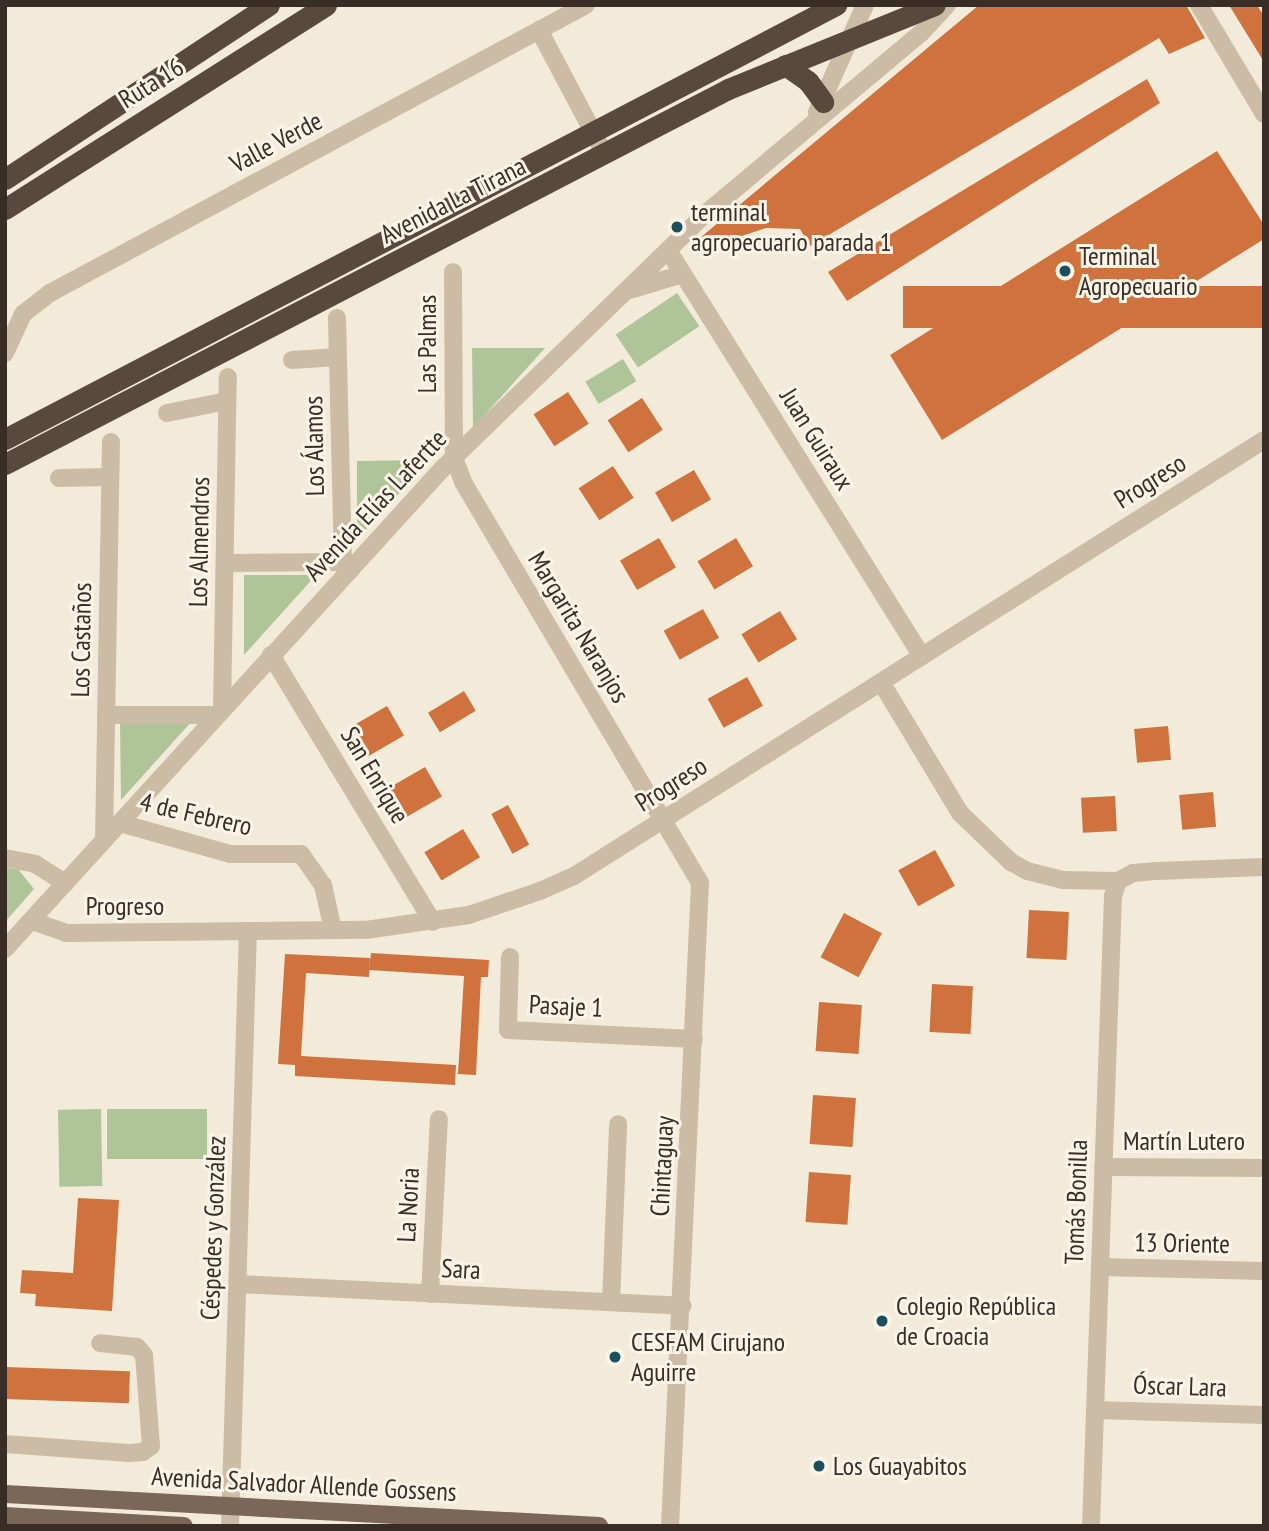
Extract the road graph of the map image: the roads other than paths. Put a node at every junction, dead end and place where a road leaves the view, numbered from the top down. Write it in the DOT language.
graph roads {
  1 [pos="269,5"];
  2 [pos="326,5"];
  3 [pos="586,5"];
  4 [pos="836,5"];
  5 [pos="864,5"];
  6 [pos="935,5"];
  7 [pos="947,5"];
  8 [pos="1199,5"];
  9 [pos="539,30"];
  10 [pos="848,42"];
  11 [pos="785,65"];
  12 [pos="823,102"];
  13 [pos="1264,114"];
  14 [pos="810,124"];
  15 [pos="593,133"];
  16 [pos="604,153"];
  17 [pos="5,179"];
  18 [pos="5,209"];
  19 [pos="667,250"];
  20 [pos="453,272"];
  21 [pos="682,274"];
  22 [pos="625,291"];
  23 [pos="337,318"];
  24 [pos="6,344"];
  25 [pos="338,357"];
  26 [pos="292,360"];
  27 [pos="228,377"];
  28 [pos="227,401"];
  29 [pos="167,413"];
  30 [pos="1264,440"];
  31 [pos="111,442"];
  32 [pos="7,451"];
  33 [pos="454,458"];
  34 [pos="110,477"];
  35 [pos="59,478"];
  36 [pos="225,563"];
  37 [pos="347,566"];
  38 [pos="271,655"];
  39 [pos="922,656"];
  40 [pos="881,682"];
  41 [pos="219,711"];
  42 [pos="106,715"];
  43 [pos="663,820"];
  44 [pos="120,823"];
  45 [pos="104,840"];
  46 [pos="5,858"];
  47 [pos="1264,867"];
  48 [pos="1118,881"];
  49 [pos="65,883"];
  50 [pos="32,920"];
  51 [pos="433,922"];
  52 [pos="333,930"];
  53 [pos="248,931"];
  54 [pos="5,949"];
  55 [pos="510,957"];
  56 [pos="694,1039"];
  57 [pos="439,1119"];
  58 [pos="618,1124"];
  59 [pos="1103,1167"];
  60 [pos="1264,1168"];
  61 [pos="1100,1268"];
  62 [pos="1264,1271"];
  63 [pos="238,1284"];
  64 [pos="430,1294"];
  65 [pos="611,1303"];
  66 [pos="682,1306"];
  67 [pos="100,1343"];
  68 [pos="1095,1410"];
  69 [pos="1264,1415"];
  70 [pos="5,1444"];
  71 [pos="5,1494"];
  72 [pos="232,1506"];
  73 [pos="5,1516"];
  74 [pos="184,1526"];
  75 [pos="230,1526"];
  76 [pos="599,1526"];
  77 [pos="670,1526"];
  78 [pos="1091,1526"];
  1 -- 17 [label="highway, Ruta 16"];
  2 -- 18 [label="highway, Ruta 16"];
  3 -- 9 [label="street, Valle Verde"];
  4 -- 15 [label="highway, Avenida La Tirana"];
  5 -- 10 [label="street, Avenida Elías Lafertte"];
  6 -- 10 [label="highway, Avenida La Tirana"];
  7 -- 14 [label="street, Avenida Elías Lafertte"];
  8 -- 13 [label="street"];
  9 -- 15 [label="street"];
  9 -- 24 [label="street, Valle Verde"];
  10 -- 11 [label="highway, Avenida La Tirana"];
  10 -- 12 [label="street, Avenida Elías Lafertte"];
  11 -- 12 [label="highway"];
  11 -- 16 [label="highway, Avenida La Tirana"];
  12 -- 14 [label="street, Avenida Elías Lafertte"];
  14 -- 19 [label="street, Avenida Elías Lafertte"];
  15 -- 16 [label="street"];
  15 -- 32 [label="highway, Avenida La Tirana"];
  16 -- 32 [label="highway, Avenida La Tirana"];
  19 -- 21 [label="street, Juan Guiraux"];
  19 -- 22 [label="street, Avenida Elías Lafertte"];
  20 -- 33 [label="street, Las Palmas"];
  21 -- 22 [label="street"];
  21 -- 39 [label="street, Juan Guiraux"];
  22 -- 33 [label="street, Avenida Elías Lafertte"];
  23 -- 25 [label="street, Los Álamos"];
  25 -- 26 [label="street"];
  25 -- 37 [label="street, Los Álamos"];
  27 -- 28 [label="street, Los Almendros"];
  28 -- 29 [label="street"];
  28 -- 36 [label="street, Los Almendros"];
  30 -- 39 [label="street, Progreso"];
  31 -- 34 [label="street, Los Castaños"];
  33 -- 37 [label="street, Avenida Elías Lafertte"];
  33 -- 43 [label="street, Margarita Naranjos"];
  34 -- 35 [label="street"];
  34 -- 42 [label="street, Los Castaños"];
  36 -- 37 [label="street"];
  36 -- 41 [label="street, Los Almendros"];
  37 -- 38 [label="street, Avenida Elías Lafertte"];
  38 -- 41 [label="street, Avenida Elías Lafertte"];
  38 -- 51 [label="street, San Enrique"];
  39 -- 40 [label="street, Progreso"];
  40 -- 43 [label="street, Progreso"];
  40 -- 48 [label="street"];
  41 -- 42 [label="street"];
  41 -- 44 [label="street, Avenida Elías Lafertte"];
  42 -- 45 [label="street, Los Castaños"];
  43 -- 51 [label="street, Progreso"];
  43 -- 56 [label="street, Chintaguay"];
  44 -- 45 [label="street, Avenida Elías Lafertte"];
  44 -- 52 [label="street, 4 de Febrero"];
  45 -- 49 [label="street, Avenida Elías Lafertte"];
  46 -- 49 [label="street"];
  47 -- 48 [label="street"];
  48 -- 59 [label="street, Tomás Bonilla"];
  49 -- 50 [label="street, Avenida Elías Lafertte"];
  50 -- 53 [label="street, Progreso"];
  50 -- 54 [label="street, Avenida Elías Lafertte"];
  51 -- 52 [label="street, Progreso"];
  52 -- 53 [label="street, Progreso"];
  53 -- 63 [label="street, Céspedes y González"];
  55 -- 56 [label="street, Pasaje 1"];
  56 -- 66 [label="street, Chintaguay"];
  57 -- 64 [label="street, La Noria"];
  58 -- 65 [label="street, Chintaguay"];
  59 -- 60 [label="street, Martín Lutero"];
  59 -- 61 [label="street, Tomás Bonilla"];
  61 -- 62 [label="street, 13 Oriente"];
  61 -- 68 [label="street, Tomás Bonilla"];
  63 -- 64 [label="street, Sara"];
  63 -- 72 [label="street, Céspedes y González"];
  64 -- 65 [label="street, Sara"];
  65 -- 66 [label="street, Sara"];
  66 -- 77 [label="street, Chintaguay"];
  67 -- 70 [label="street"];
  68 -- 69 [label="street, Óscar Lara"];
  68 -- 78 [label="street, Tomás Bonilla"];
  71 -- 72 [label="main road, Avenida Salvador Allende Gossens"];
  72 -- 75 [label="street, Céspedes y González"];
  72 -- 76 [label="main road, Avenida Salvador Allende Gossens"];
  73 -- 74 [label="main road, Avenida Salvador Allende Gossens"];
}
